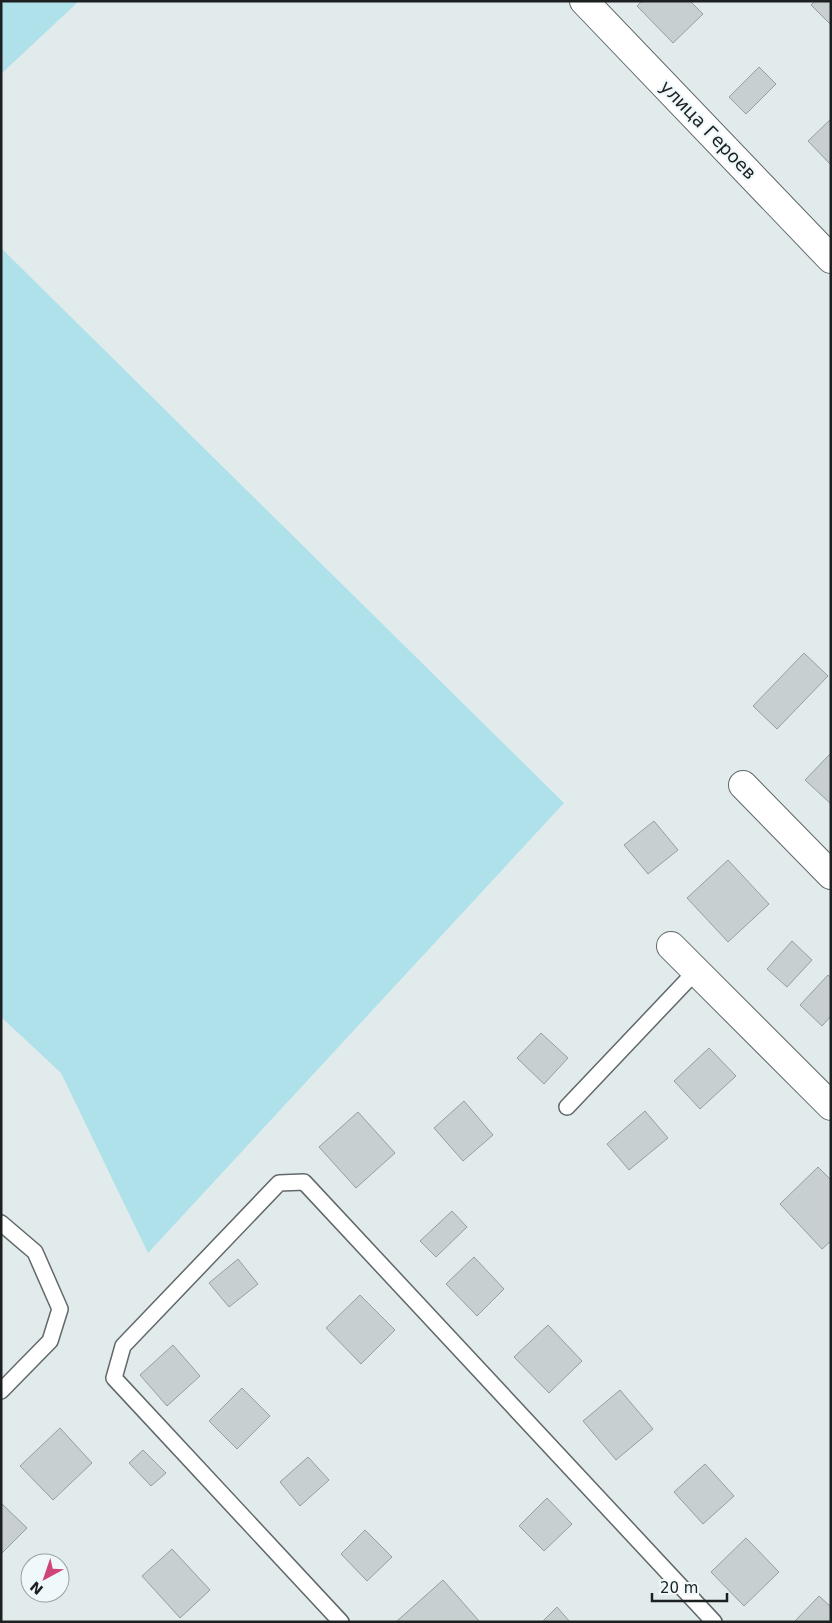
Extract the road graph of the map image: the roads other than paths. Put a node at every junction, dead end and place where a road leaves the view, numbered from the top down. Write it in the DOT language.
graph roads {
  1 [pos="584,1"];
  2 [pos="831,259"];
  3 [pos="743,785"];
  4 [pos="831,875"];
  5 [pos="671,946"];
  6 [pos="696,971"];
  7 [pos="831,1106"];
  8 [pos="567,1107"];
  9 [pos="1,1223"];
  10 [pos="1,1391"];
  11 [pos="341,1622"];
  12 [pos="714,1622"];
  1 -- 2 [label="street, улица Героев"];
  3 -- 4 [label="street"];
  5 -- 6 [label="street"];
  6 -- 7 [label="street"];
  6 -- 8 [label="lane"];
  9 -- 10 [label="lane"];
  11 -- 12 [label="lane"];
}
